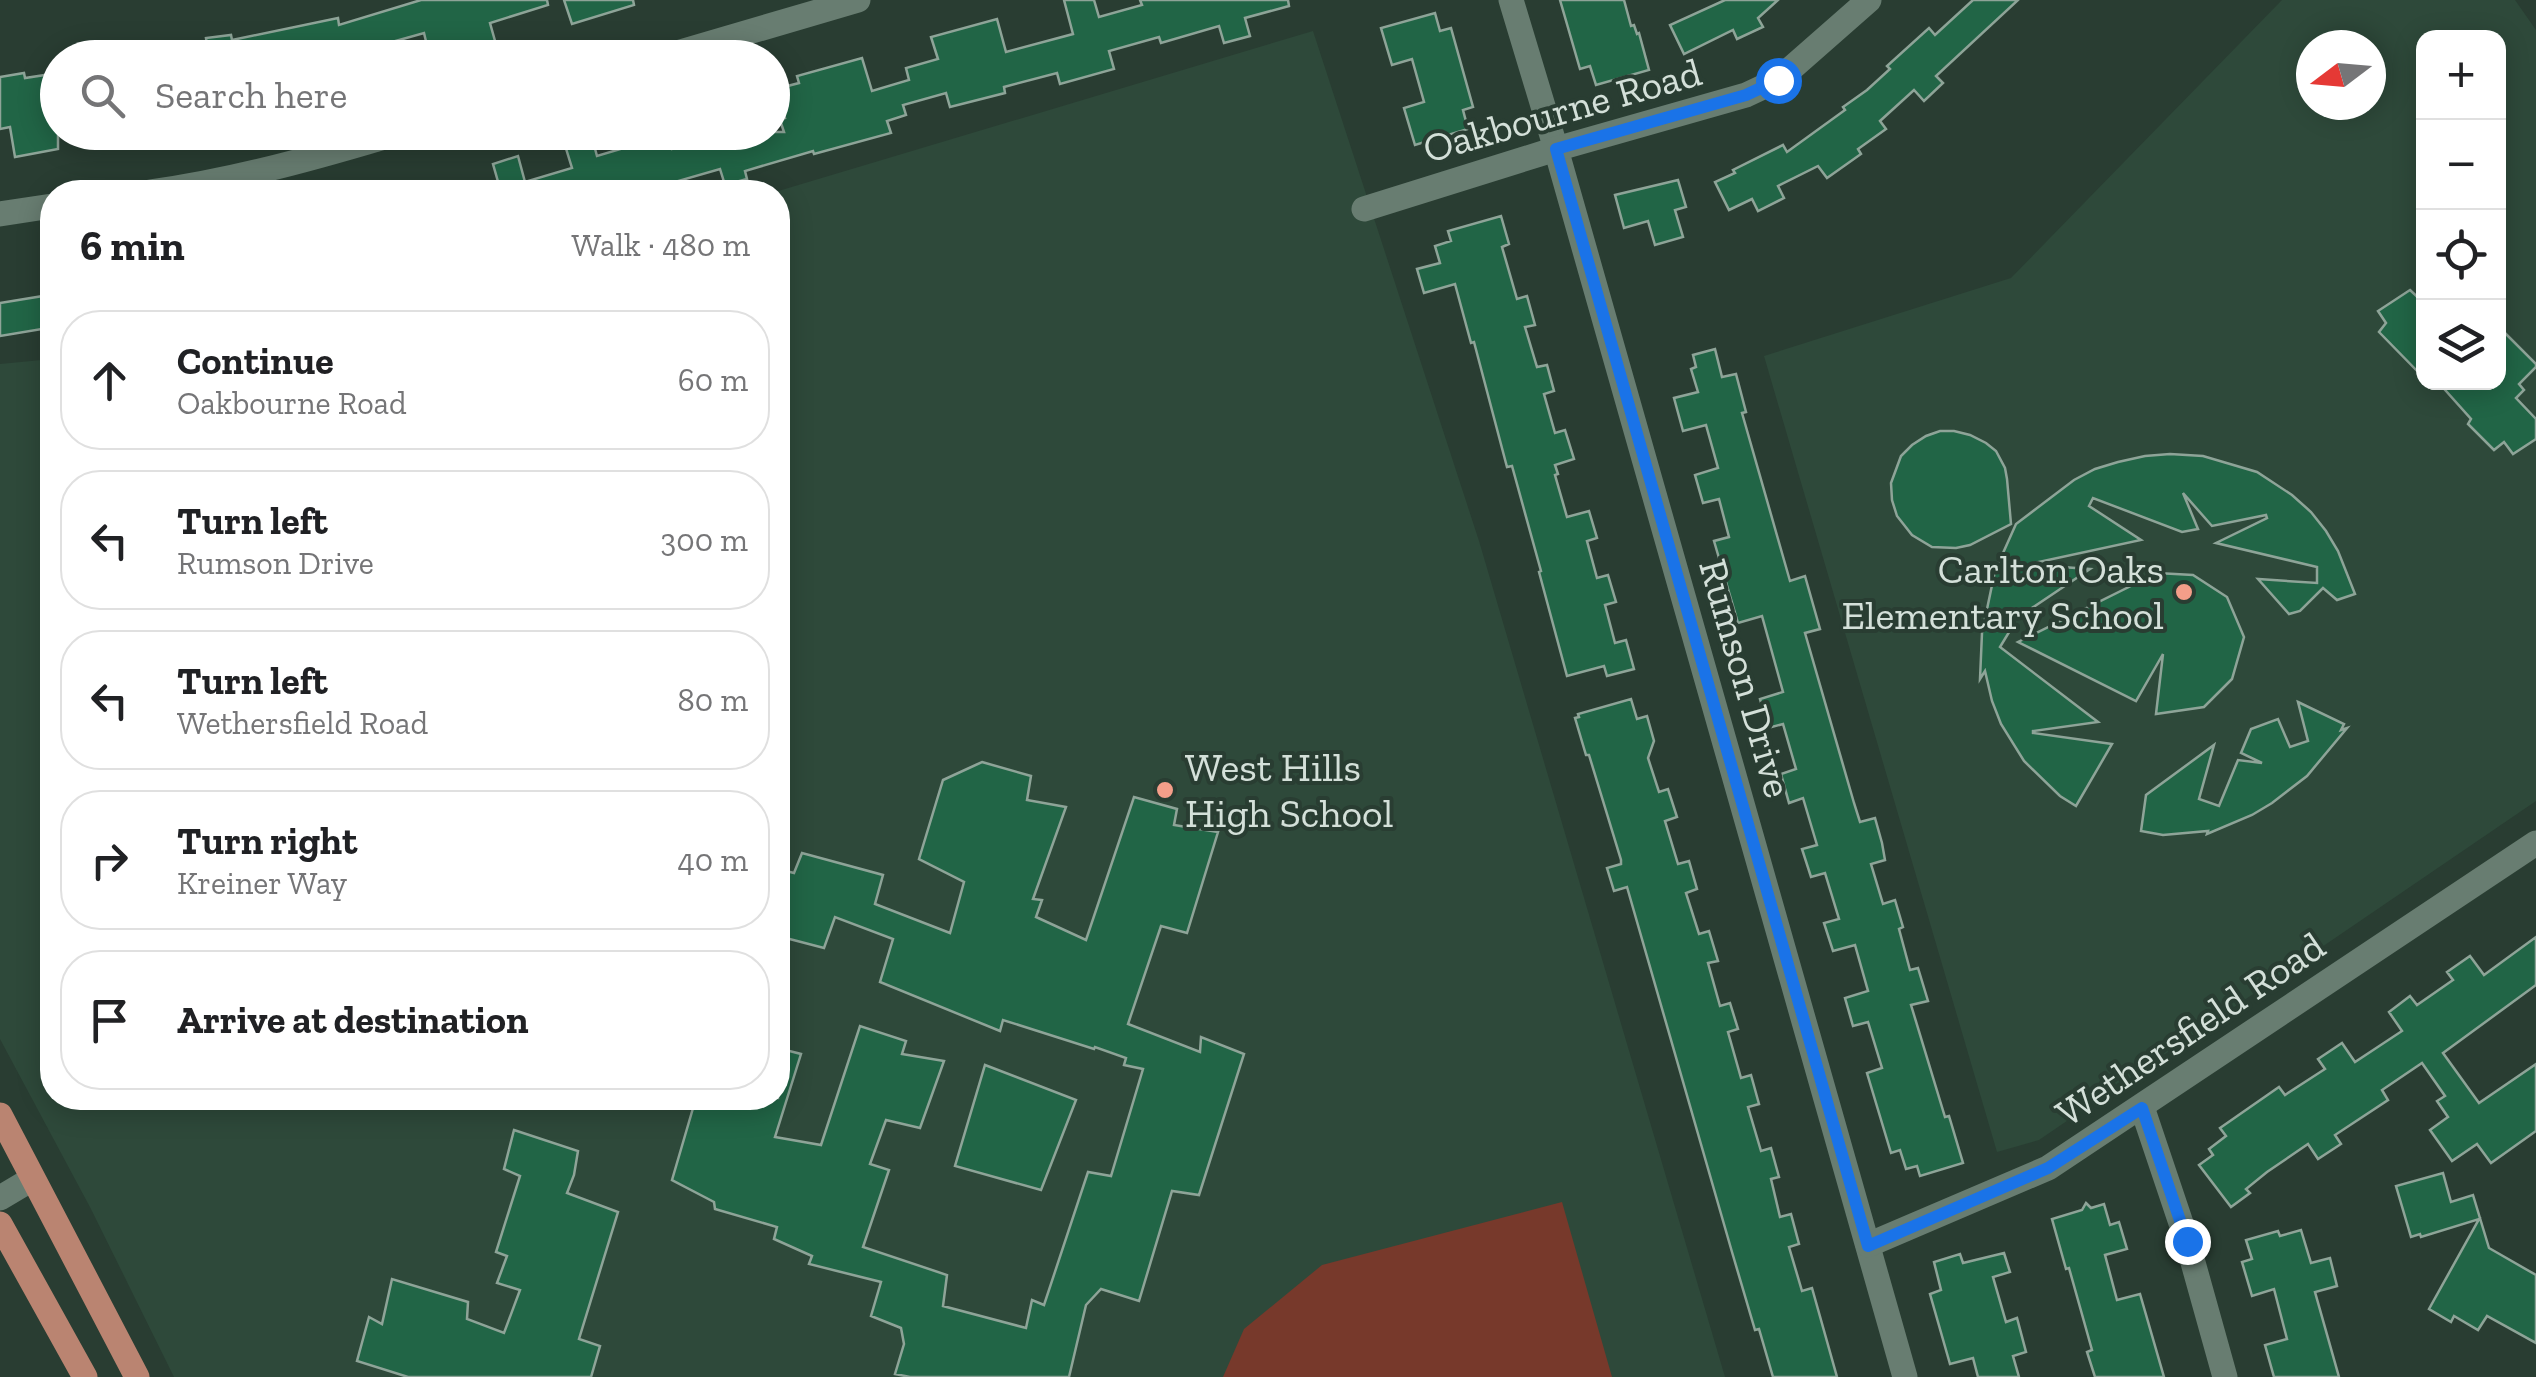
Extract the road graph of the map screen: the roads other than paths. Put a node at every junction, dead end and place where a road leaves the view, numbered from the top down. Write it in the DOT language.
graph roads {
  1 [pos="858,0"];
  2 [pos="1511,0"];
  3 [pos="1869,0"];
  4 [pos="721,40"];
  5 [pos="1556,149"];
  6 [pos="339,150"];
  7 [pos="227,180"];
  8 [pos="40,208"];
  9 [pos="1364,208"];
  10 [pos="0,214"];
  11 [pos="2536,843"];
  12 [pos="2142,1108"];
  13 [pos="0,1116"];
  14 [pos="32,1179"];
  15 [pos="0,1198"];
  16 [pos="0,1224"];
  17 [pos="1868,1246"];
  18 [pos="86,1377"];
  19 [pos="137,1377"];
  20 [pos="1906,1377"];
  21 [pos="2225,1377"];
  1 -- 4 [label="street"];
  2 -- 5 [label="street, Rumson Drive"];
  3 -- 5 [label="street, Oakbourne Road"];
  5 -- 9 [label="street, Oakbourne Road"];
  5 -- 17 [label="street, Rumson Drive"];
  6 -- 7 [label="street"];
  8 -- 10 [label="street"];
  11 -- 12 [label="street, Wethersfield Road"];
  12 -- 17 [label="street, Wethersfield Road"];
  12 -- 21 [label="street"];
  13 -- 14 [label="main road"];
  14 -- 15 [label="street"];
  14 -- 19 [label="main road"];
  16 -- 18 [label="main road"];
  17 -- 20 [label="street, Rumson Drive"];
}
